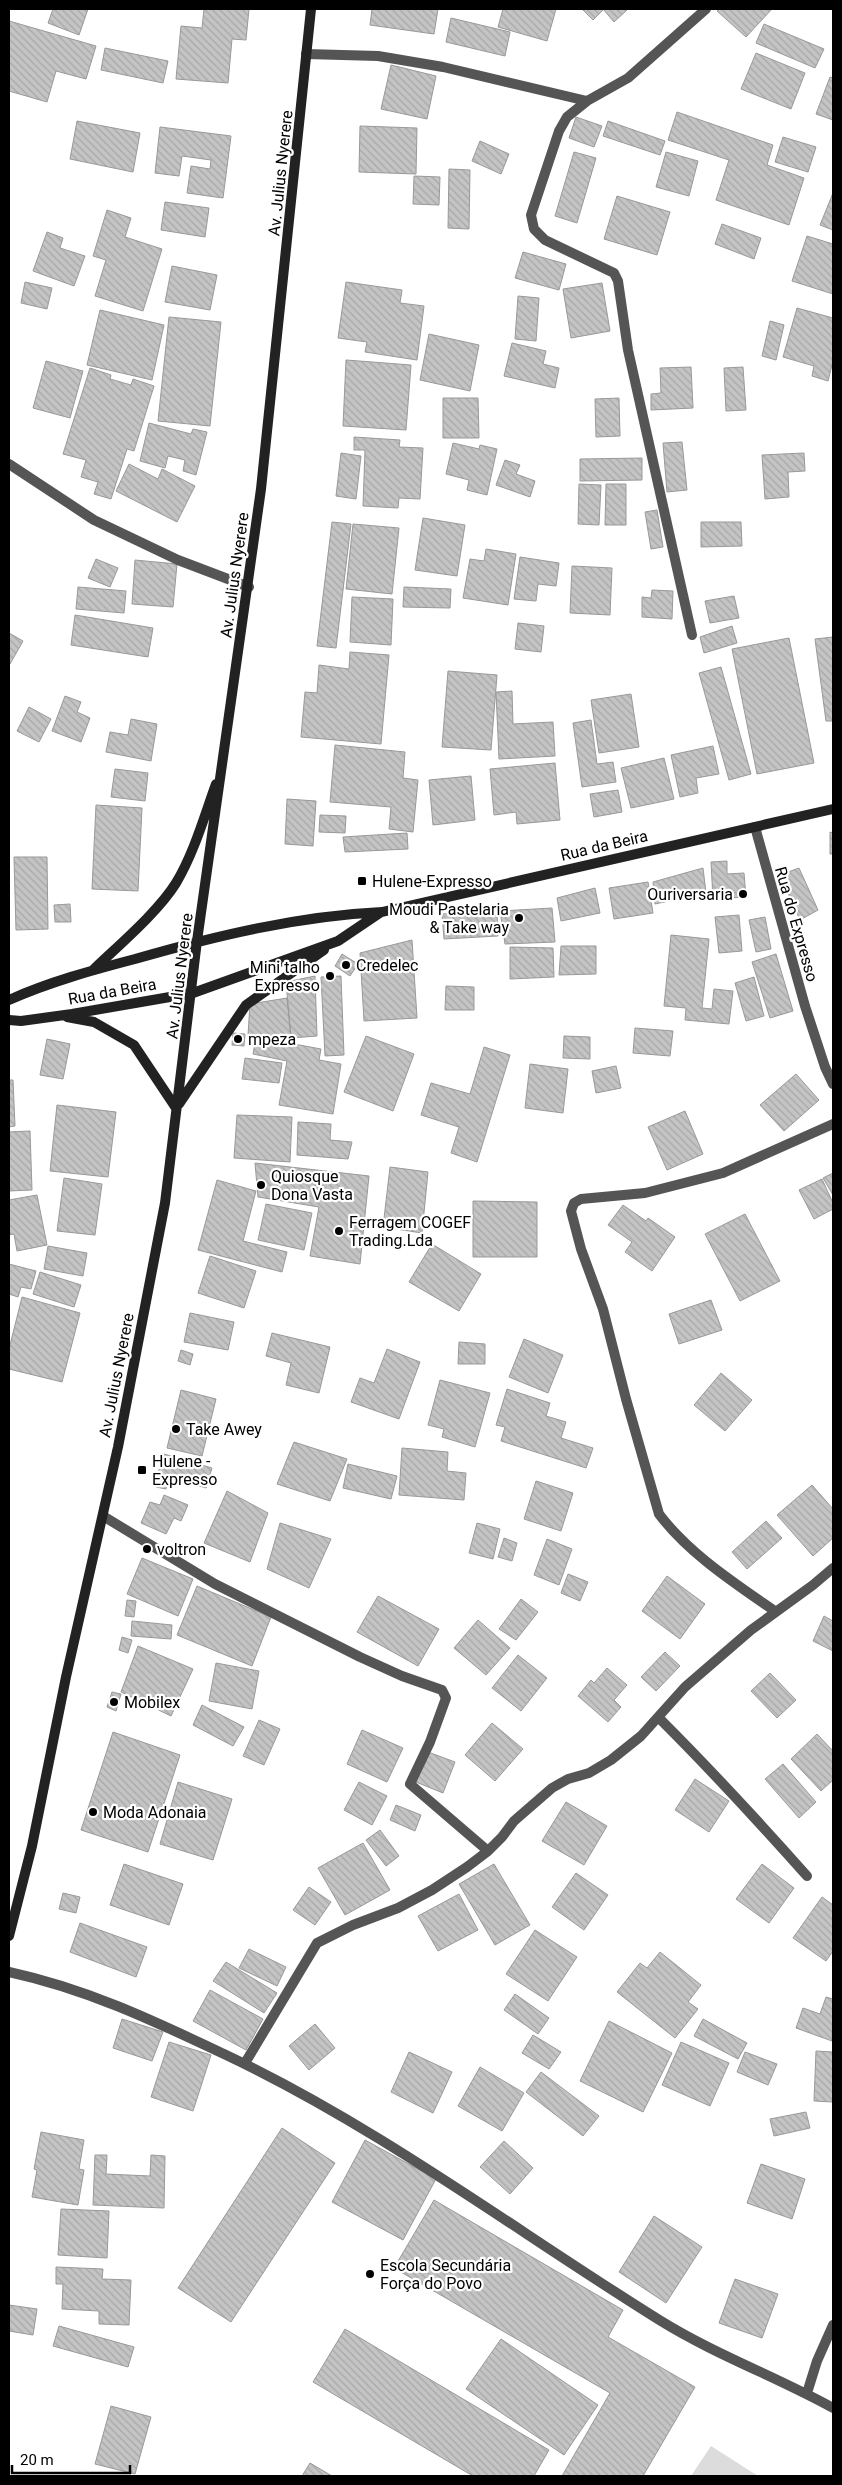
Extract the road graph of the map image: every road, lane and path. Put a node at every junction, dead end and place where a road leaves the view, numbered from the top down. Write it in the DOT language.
graph roads {
  1 [pos="311,9"];
  2 [pos="706,9"];
  3 [pos="306,54"];
  4 [pos="587,101"];
  5 [pos="9,464"];
  6 [pos="249,587"];
  7 [pos="692,635"];
  8 [pos="223,765"];
  9 [pos="833,809"];
  10 [pos="755,827"];
  11 [pos="382,912"];
  12 [pos="338,941"];
  13 [pos="197,942"];
  14 [pos="94,970"];
  15 [pos="193,993"];
  16 [pos="9,1000"];
  17 [pos="58,1016"];
  18 [pos="9,1020"];
  19 [pos="833,1084"];
  20 [pos="176,1108"];
  21 [pos="833,1124"];
  22 [pos="103,1516"];
  23 [pos="833,1568"];
  24 [pos="776,1612"];
  25 [pos="658,1718"];
  26 [pos="488,1851"];
  27 [pos="807,1876"];
  28 [pos="9,1936"];
  29 [pos="9,1972"];
  30 [pos="246,2063"];
  31 [pos="833,2325"];
  32 [pos="807,2393"];
  33 [pos="833,2408"];
  1 -- 3 [label="main road, Av. Julius Nyerere"];
  2 -- 4 [label="street"];
  3 -- 4 [label="street"];
  3 -- 6 [label="main road, Av. Julius Nyerere"];
  4 -- 7 [label="street"];
  5 -- 6 [label="street"];
  6 -- 8 [label="main road, Av. Julius Nyerere"];
  8 -- 13 [label="main road, Av. Julius Nyerere"];
  8 -- 14 [label="main road"];
  9 -- 10 [label="main road, Rua da Beira"];
  10 -- 11 [label="main road, Rua da Beira"];
  10 -- 19 [label="street, Rua do Expresso"];
  11 -- 12 [label="main road, Rua da Beira"];
  11 -- 13 [label="main road, Rua da Beira"];
  12 -- 15 [label="main road, Rua da Beira"];
  12 -- 20 [label="main road"];
  13 -- 14 [label="main road, Rua da Beira"];
  13 -- 15 [label="main road, Av. Julius Nyerere"];
  14 -- 16 [label="main road, Rua da Beira"];
  15 -- 17 [label="main road, Rua da Beira"];
  15 -- 20 [label="main road, Av. Julius Nyerere"];
  17 -- 18 [label="main road, Rua da Beira"];
  17 -- 20 [label="main road"];
  20 -- 22 [label="main road, Av. Julius Nyerere"];
  21 -- 24 [label="street"];
  22 -- 26 [label="street"];
  22 -- 28 [label="main road, Av. Julius Nyerere"];
  23 -- 24 [label="street"];
  24 -- 25 [label="street"];
  25 -- 26 [label="street"];
  25 -- 27 [label="street"];
  26 -- 30 [label="street"];
  29 -- 30 [label="street"];
  30 -- 32 [label="street"];
  31 -- 32 [label="street"];
  32 -- 33 [label="street"];
}
